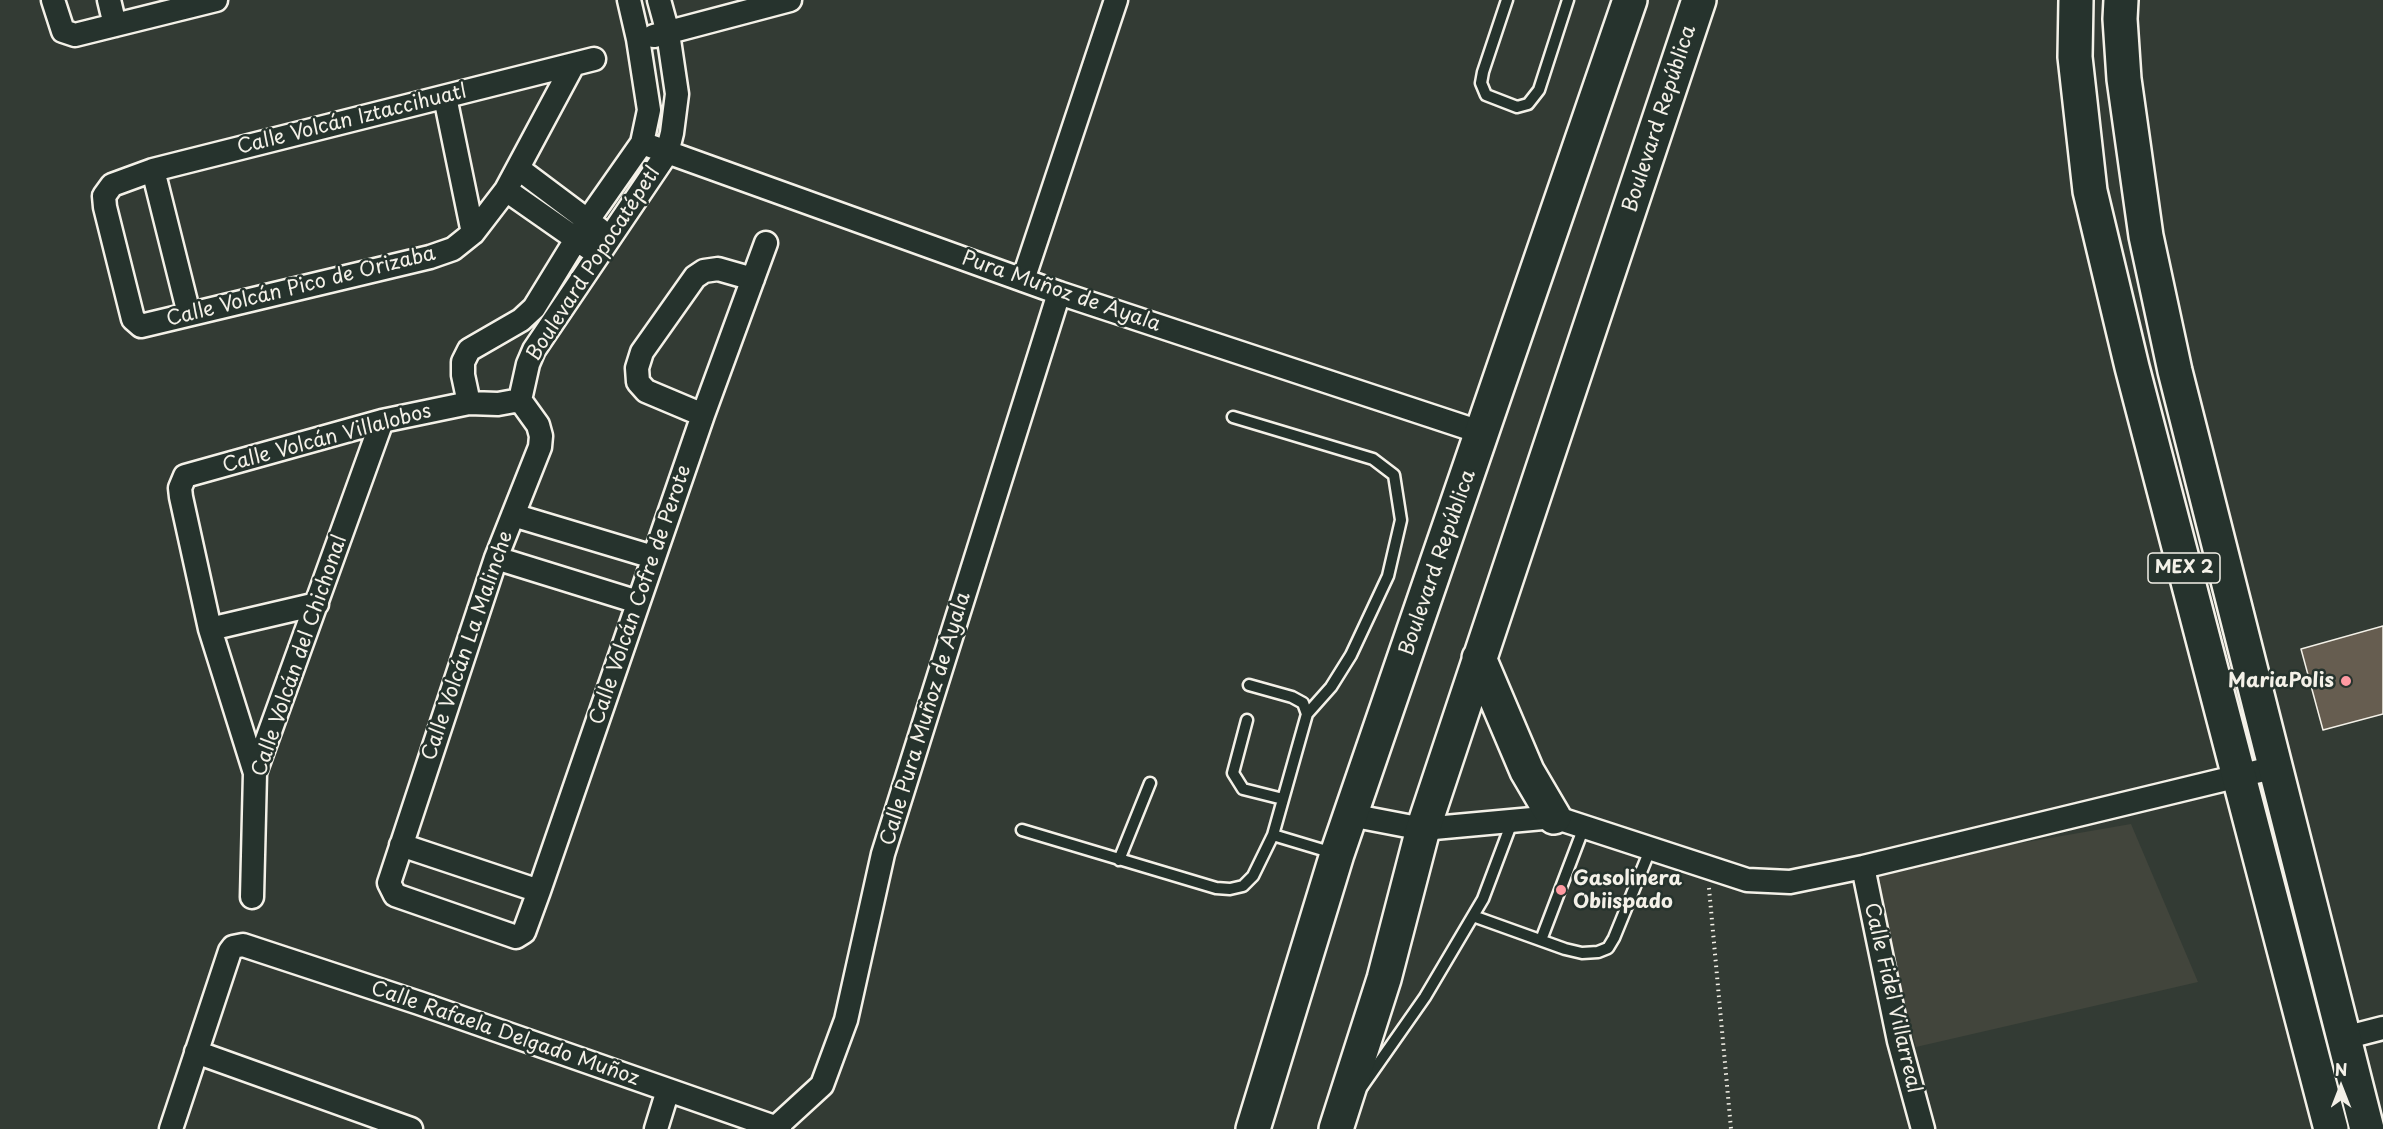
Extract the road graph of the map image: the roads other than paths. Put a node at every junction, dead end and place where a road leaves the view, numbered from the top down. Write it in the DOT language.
graph roads {
  1 [pos="53,0"];
  2 [pos="109,0"];
  3 [pos="216,0"];
  4 [pos="628,0"];
  5 [pos="659,0"];
  6 [pos="790,0"];
  7 [pos="1116,0"];
  8 [pos="1507,0"];
  9 [pos="1568,0"];
  10 [pos="1630,0"];
  11 [pos="1699,0"];
  12 [pos="2076,0"];
  13 [pos="2121,0"];
  14 [pos="116,25"];
  15 [pos="668,33"];
  16 [pos="638,39"];
  17 [pos="583,62"];
  18 [pos="445,97"];
  19 [pos="642,143"];
  20 [pos="667,153"];
  21 [pos="519,169"];
  22 [pos="153,170"];
  23 [pos="506,190"];
  24 [pos="583,230"];
  25 [pos="473,233"];
  26 [pos="766,243"];
  27 [pos="603,246"];
  28 [pos="753,279"];
  29 [pos="1023,280"];
  30 [pos="1059,293"];
  31 [pos="189,314"];
  32 [pos="141,326"];
  33 [pos="519,400"];
  34 [pos="469,403"];
  35 [pos="703,415"];
  36 [pos="1233,417"];
  37 [pos="382,421"];
  38 [pos="1482,433"];
  39 [pos="513,514"];
  40 [pos="653,557"];
  41 [pos="496,558"];
  42 [pos="639,602"];
  43 [pos="318,604"];
  44 [pos="210,629"];
  45 [pos="1479,658"];
  46 [pos="1249,685"];
  47 [pos="1307,714"];
  48 [pos="1246,720"];
  49 [pos="2276,767"];
  50 [pos="255,773"];
  51 [pos="2238,777"];
  52 [pos="1150,783"];
  53 [pos="1283,799"];
  54 [pos="1350,815"];
  55 [pos="1512,822"];
  56 [pos="1569,822"];
  57 [pos="1423,829"];
  58 [pos="1022,830"];
  59 [pos="1273,835"];
  60 [pos="401,844"];
  61 [pos="1650,850"];
  62 [pos="1337,854"];
  63 [pos="1119,860"];
  64 [pos="1863,867"];
  65 [pos="539,891"];
  66 [pos="252,897"];
  67 [pos="1473,916"];
  68 [pos="509,937"];
  69 [pos="1541,940"];
  70 [pos="2383,1028"];
  71 [pos="2344,1038"];
  72 [pos="196,1052"];
  73 [pos="668,1090"];
  74 [pos="1337,1125"];
  75 [pos="2328,1127"];
  76 [pos="777,1128"];
  77 [pos="171,1129"];
  78 [pos="411,1129"];
  79 [pos="656,1129"];
  80 [pos="1253,1129"];
  81 [pos="1923,1129"];
  82 [pos="2367,1129"];
  1 -- 14 [label="street"];
  2 -- 14 [label="street"];
  3 -- 14 [label="street"];
  4 -- 16 [label="street, Boulevard Popocatépetl"];
  5 -- 15 [label="street, Boulevard Popocatépetl"];
  6 -- 15 [label="street"];
  7 -- 29 [label="street"];
  8 -- 9 [label="lane"];
  10 -- 38 [label="main road, Boulevard República"];
  11 -- 45 [label="main road, Boulevard República"];
  12 -- 51 [label="main road, MEX 2"];
  13 -- 49 [label="main road, MEX 2"];
  15 -- 16 [label="street"];
  15 -- 20 [label="street, Boulevard Popocatépetl"];
  16 -- 19 [label="street, Boulevard Popocatépetl"];
  17 -- 18 [label="street, Calle Volcán Iztaccihuatl"];
  17 -- 21 [label="street, Calle Volcán Pico de Orizaba"];
  18 -- 22 [label="street, Calle Volcán Iztaccihuatl"];
  18 -- 25 [label="street"];
  19 -- 20 [label="street, Pura Muñoz de Ayala"];
  19 -- 24 [label="street, Boulevard Popocatépetl"];
  20 -- 27 [label="street, Boulevard Popocatépetl"];
  20 -- 29 [label="street, Pura Muñoz de Ayala"];
  21 -- 23 [label="street, Calle Volcán Pico de Orizaba"];
  21 -- 24 [label="street"];
  22 -- 31 [label="street"];
  22 -- 32 [label="street, Calle Volcán Iztaccihuatl"];
  23 -- 24 [label="street"];
  23 -- 25 [label="street, Calle Volcán Pico de Orizaba"];
  24 -- 27 [label="street"];
  24 -- 34 [label="street, Boulevard Popocatépetl"];
  25 -- 31 [label="street, Calle Volcán Pico de Orizaba"];
  26 -- 28 [label="street, Calle Volcán Cofre de Perote"];
  27 -- 33 [label="street, Boulevard Popocatépetl"];
  28 -- 35 [label="street, Calle Volcán Cofre de Perote"];
  28 -- 35 [label="street"];
  29 -- 30 [label="street, Pura Muñoz de Ayala"];
  30 -- 38 [label="street, Pura Muñoz de Ayala"];
  30 -- 76 [label="street, Calle Pura Muñoz de Ayala"];
  31 -- 32 [label="street, Calle Volcán Pico de Orizaba"];
  33 -- 34 [label="street"];
  33 -- 39 [label="street, Calle Volcán La Malinche"];
  34 -- 37 [label="street, Calle Volcán Villalobos"];
  35 -- 40 [label="street, Calle Volcán Cofre de Perote"];
  36 -- 47 [label="lane"];
  37 -- 43 [label="street, Calle Volcán del Chichonal"];
  37 -- 44 [label="street, Calle Volcán Villalobos"];
  38 -- 54 [label="main road, Boulevard República"];
  39 -- 40 [label="street"];
  39 -- 41 [label="street, Calle Volcán La Malinche"];
  40 -- 42 [label="street, Calle Volcán Cofre de Perote"];
  41 -- 42 [label="street"];
  41 -- 60 [label="street, Calle Volcán La Malinche"];
  42 -- 65 [label="street, Calle Volcán Cofre de Perote"];
  43 -- 44 [label="street"];
  43 -- 50 [label="street, Calle Volcán del Chichonal"];
  44 -- 50 [label="street"];
  45 -- 56 [label="main road"];
  45 -- 57 [label="main road, Boulevard República"];
  46 -- 47 [label="lane"];
  47 -- 53 [label="lane"];
  48 -- 53 [label="lane"];
  49 -- 51 [label="street"];
  49 -- 71 [label="main road, MEX 2"];
  50 -- 66 [label="street, Calle Volcán del Chichonal"];
  51 -- 64 [label="street"];
  51 -- 75 [label="main road, MEX 2"];
  52 -- 63 [label="lane"];
  53 -- 59 [label="lane"];
  54 -- 57 [label="street"];
  54 -- 62 [label="main road, Boulevard República"];
  55 -- 56 [label="street"];
  55 -- 57 [label="street"];
  55 -- 67 [label="lane"];
  56 -- 61 [label="street"];
  56 -- 69 [label="lane"];
  57 -- 74 [label="main road, Boulevard República"];
  58 -- 63 [label="lane"];
  59 -- 62 [label="lane"];
  59 -- 63 [label="lane"];
  60 -- 65 [label="street"];
  60 -- 68 [label="street, Calle Volcán La Malinche"];
  61 -- 64 [label="street"];
  61 -- 69 [label="lane"];
  62 -- 80 [label="main road, Boulevard República"];
  64 -- 81 [label="street, Calle Fidel Villarreal"];
  65 -- 68 [label="street, Calle Volcán Cofre de Perote"];
  67 -- 69 [label="lane"];
  67 -- 74 [label="lane"];
  70 -- 71 [label="street"];
  71 -- 82 [label="main road, MEX 2"];
  72 -- 73 [label="street, Calle Rafaela Delgado Muñoz"];
  72 -- 77 [label="street"];
  72 -- 78 [label="street"];
  73 -- 76 [label="street, Calle Rafaela Delgado Muñoz"];
  73 -- 79 [label="street"];
}
